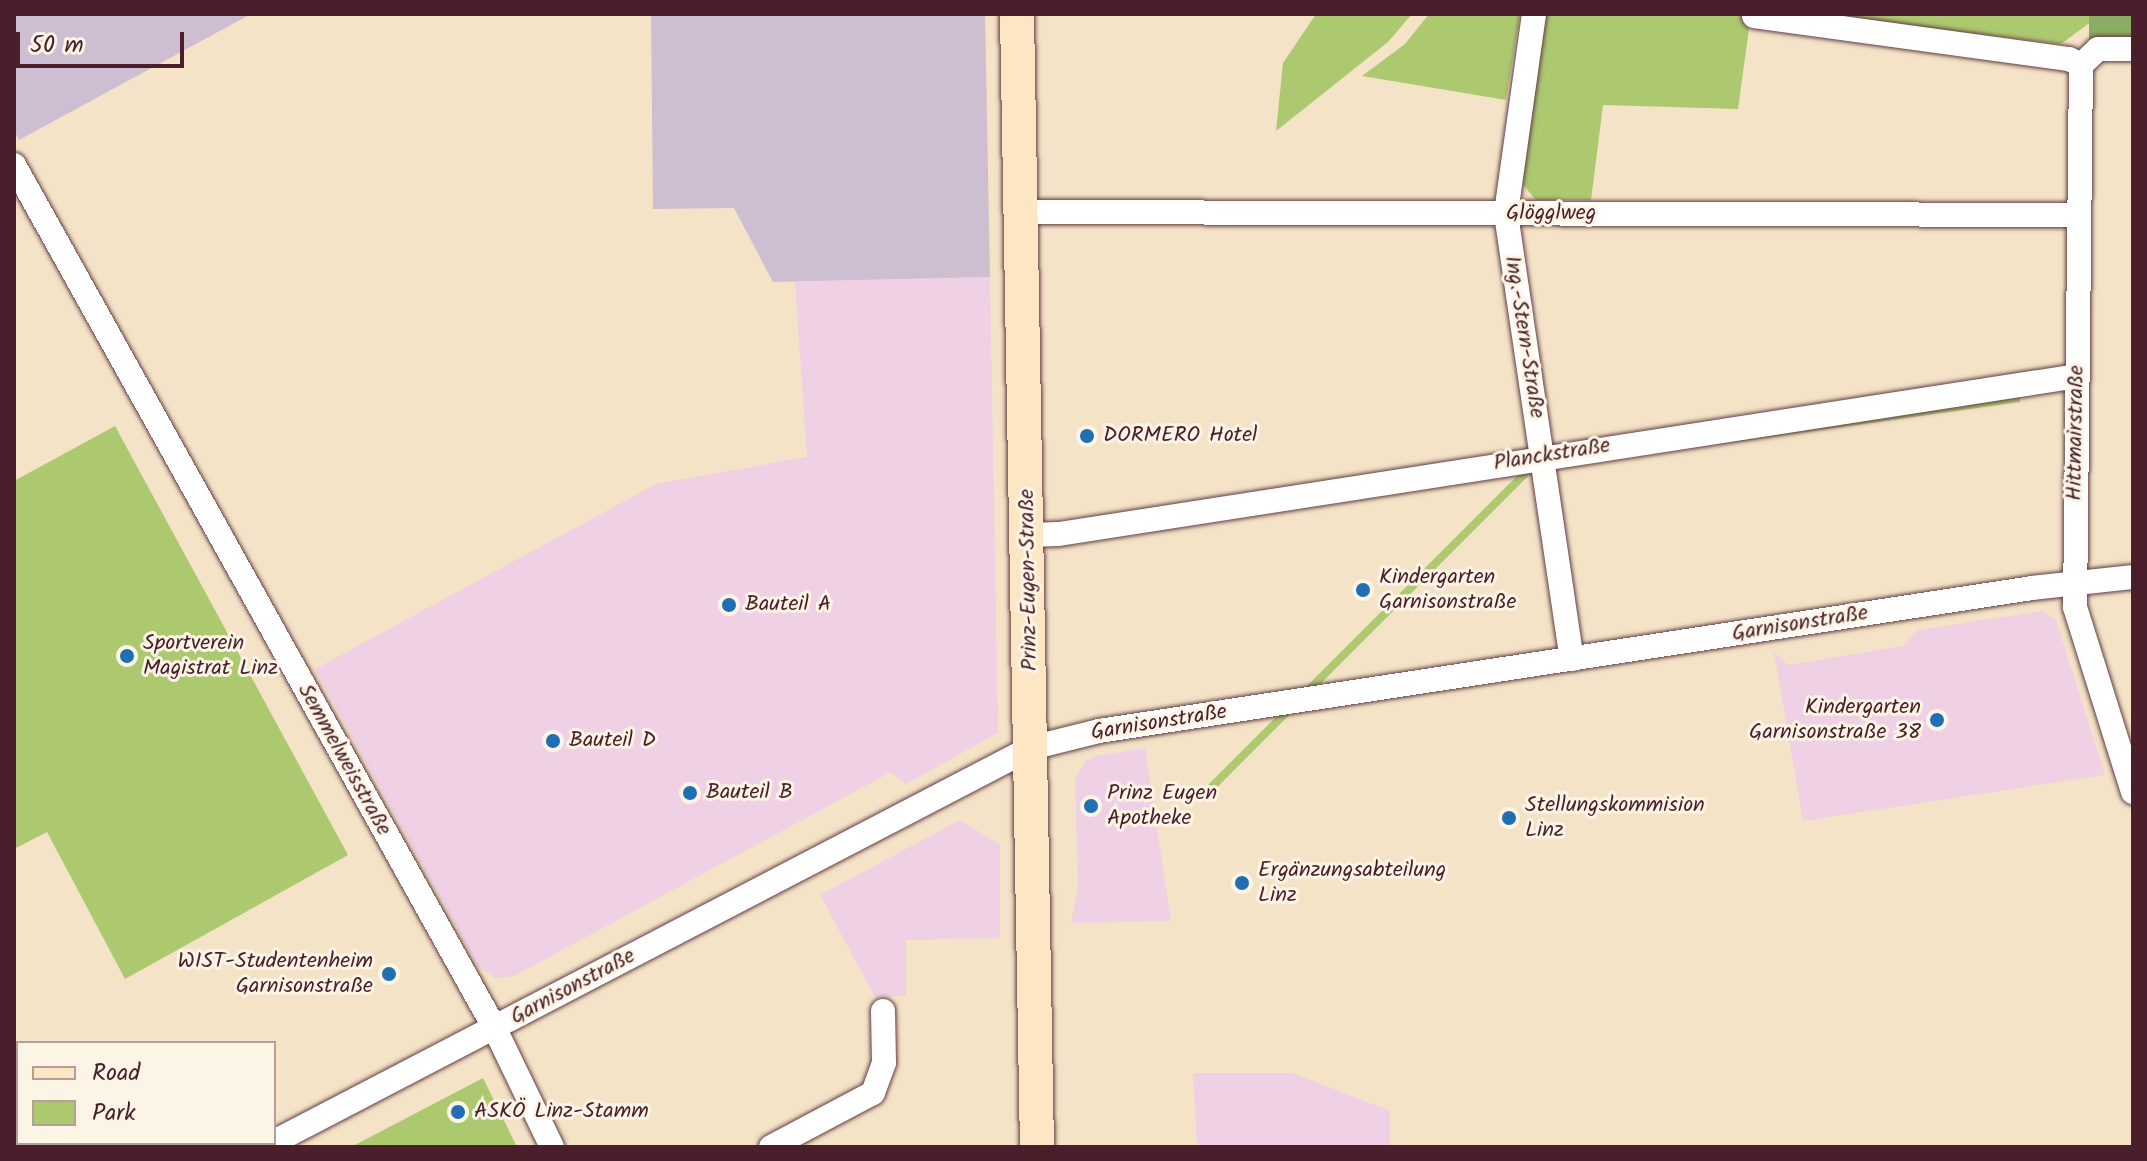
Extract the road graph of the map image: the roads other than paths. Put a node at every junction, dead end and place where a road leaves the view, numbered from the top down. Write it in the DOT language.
graph roads {
  1 [pos="1017,14"];
  2 [pos="1534,14"];
  3 [pos="1754,16"];
  4 [pos="2133,49"];
  5 [pos="2081,65"];
  6 [pos="14,165"];
  7 [pos="1022,212"];
  8 [pos="1506,214"];
  9 [pos="2079,215"];
  10 [pos="2077,376"];
  11 [pos="1542,456"];
  12 [pos="1028,535"];
  13 [pos="2133,577"];
  14 [pos="2074,584"];
  15 [pos="1572,659"];
  16 [pos="1031,748"];
  17 [pos="2133,792"];
  18 [pos="883,1011"];
  19 [pos="495,1029"];
  20 [pos="276,1142"];
  21 [pos="552,1147"];
  22 [pos="771,1147"];
  23 [pos="1037,1147"];
  1 -- 7 [label="main road, Prinz-Eugen-Straße"];
  2 -- 8 [label="street, Ing.-Stern-Straße"];
  3 -- 5 [label="street"];
  4 -- 5 [label="street"];
  5 -- 9 [label="street, Hittmairstraße"];
  6 -- 19 [label="street, Semmelweisstraße"];
  7 -- 8 [label="street, Glögglweg"];
  7 -- 12 [label="main road, Prinz-Eugen-Straße"];
  8 -- 9 [label="street, Glögglweg"];
  8 -- 11 [label="street, Ing.-Stern-Straße"];
  9 -- 10 [label="street, Hittmairstraße"];
  10 -- 11 [label="street, Planckstraße"];
  10 -- 14 [label="street, Hittmairstraße"];
  11 -- 12 [label="street, Planckstraße"];
  11 -- 15 [label="street, Ing.-Stern-Straße"];
  12 -- 16 [label="main road, Prinz-Eugen-Straße"];
  13 -- 14 [label="street, Garnisonstraße"];
  14 -- 15 [label="street, Garnisonstraße"];
  14 -- 17 [label="street, Hittmairstraße"];
  15 -- 16 [label="street, Garnisonstraße"];
  16 -- 19 [label="street, Garnisonstraße"];
  16 -- 23 [label="main road, Prinz-Eugen-Straße"];
  18 -- 22 [label="street"];
  19 -- 20 [label="street, Garnisonstraße"];
  19 -- 21 [label="street, Semmelweisstraße"];
}
